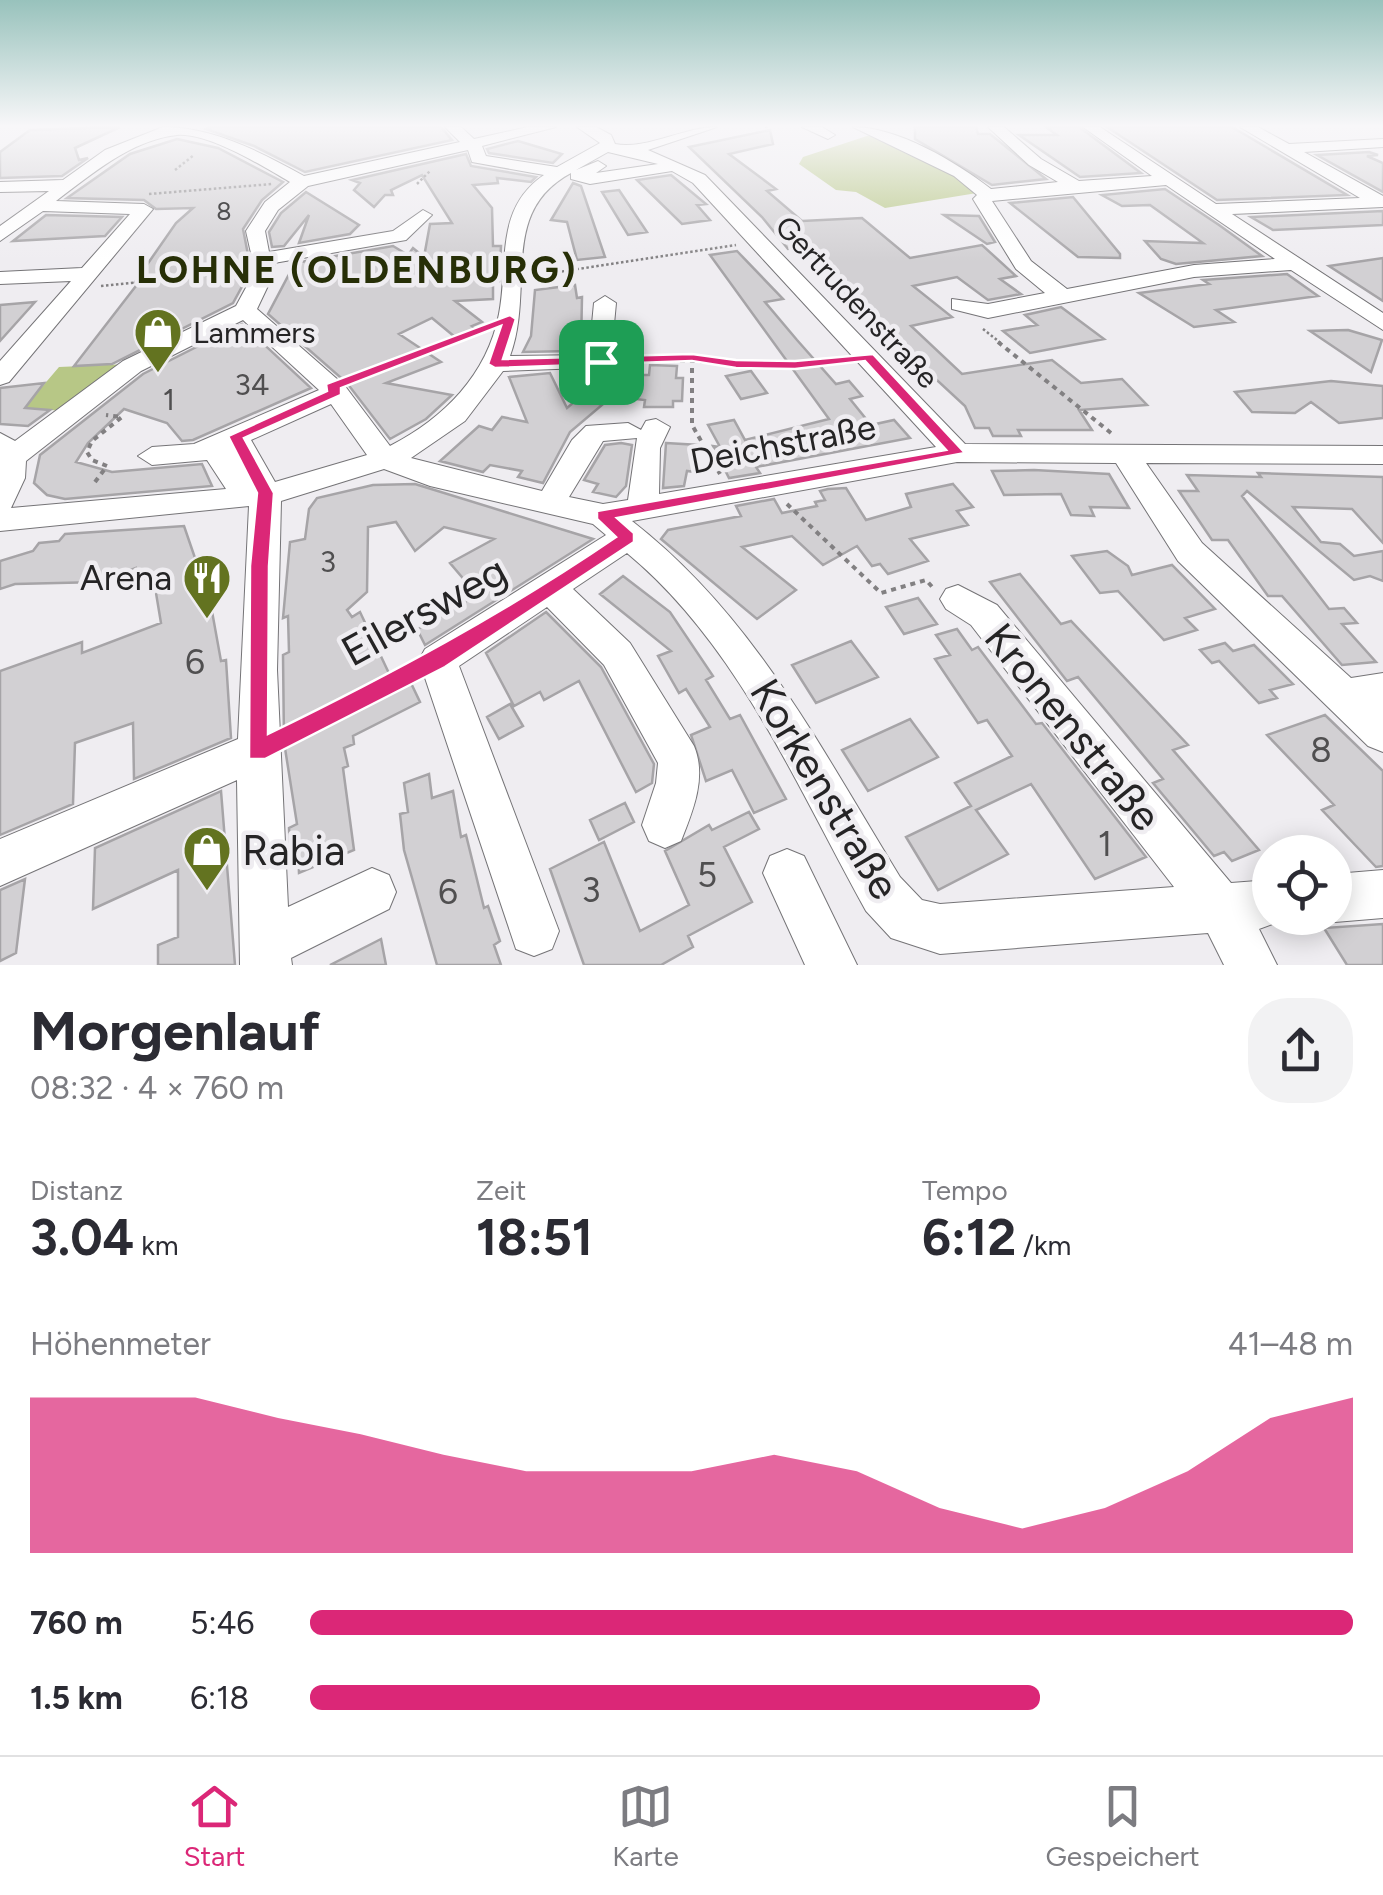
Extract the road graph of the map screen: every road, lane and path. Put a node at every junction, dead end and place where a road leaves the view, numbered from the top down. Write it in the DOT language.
graph roads {
  1 [pos="85,172"];
  2 [pos="285,172"];
  3 [pos="350,172"];
  4 [pos="558,172"];
  5 [pos="690,172"];
  6 [pos="958,172"];
  7 [pos="1052,172"];
  8 [pos="1157,172"];
  9 [pos="1328,172"];
  10 [pos="1169,180"];
  11 [pos="302,182"];
  12 [pos="66,185"];
  13 [pos="1076,186"];
  14 [pos="0,187"];
  15 [pos="150,194"];
  16 [pos="988,195"];
  17 [pos="1382,202"];
  18 [pos="39,206"];
  19 [pos="1213,209"];
  20 [pos="423,215"];
  21 [pos="0,236"];
  22 [pos="759,241"];
  23 [pos="265,259"];
  24 [pos="1296,264"];
  25 [pos="240,272"];
  26 [pos="513,278"];
  27 [pos="78,284"];
  28 [pos="0,288"];
  29 [pos="1062,296"];
  30 [pos="605,303"];
  31 [pos="967,306"];
  32 [pos="245,310"];
  33 [pos="510,319"];
  34 [pos="1383,322"];
  35 [pos="868,357"];
  36 [pos="692,358"];
  37 [pos="601,362"];
  38 [pos="495,364"];
  39 [pos="0,377"];
  40 [pos="334,390"];
  41 [pos="106,415"];
  42 [pos="225,443"];
  43 [pos="6,450"];
  44 [pos="958,453"];
  45 [pos="1124,453"];
  46 [pos="1383,455"];
  47 [pos="152,456"];
  48 [pos="385,459"];
  49 [pos="95,482"];
  50 [pos="774,483"];
  51 [pos="730,491"];
  52 [pos="266,493"];
  53 [pos="0,501"];
  54 [pos="550,503"];
  55 [pos="0,520"];
  56 [pos="625,520"];
  57 [pos="552,590"];
  58 [pos="958,599"];
  59 [pos="438,660"];
  60 [pos="1383,690"];
  61 [pos="1344,696"];
  62 [pos="1383,732"];
  63 [pos="257,751"];
  64 [pos="665,825"];
  65 [pos="0,862"];
  66 [pos="787,873"];
  67 [pos="372,892"];
  68 [pos="1383,894"];
  69 [pos="1352,897"];
  70 [pos="1252,905"];
  71 [pos="1221,908"];
  72 [pos="534,932"];
  73 [pos="266,955"];
  74 [pos="831,965"];
  75 [pos="1252,965"];
  1 -- 12 [label="street"];
  2 -- 11 [label="street"];
  3 -- 11 [label="street"];
  4 -- 26 [label="street"];
  5 -- 22 [label="street, Gertrudenstraße"];
  6 -- 16 [label="street"];
  7 -- 13 [label="street"];
  8 -- 10 [label="street"];
  9 -- 17 [label="street"];
  10 -- 13 [label="street"];
  10 -- 19 [label="street"];
  11 -- 15 [label="path"];
  11 -- 23 [label="street"];
  12 -- 14 [label="street"];
  12 -- 18 [label="street"];
  13 -- 16 [label="street"];
  16 -- 29 [label="street"];
  17 -- 19 [label="street"];
  18 -- 21 [label="street"];
  18 -- 27 [label="street"];
  19 -- 24 [label="street"];
  20 -- 23 [label="street"];
  22 -- 26 [label="path"];
  22 -- 35 [label="street, Gertrudenstraße"];
  23 -- 32 [label="street"];
  24 -- 29 [label="street"];
  24 -- 34 [label="street"];
  25 -- 27 [label="path"];
  26 -- 33 [label="street"];
  27 -- 28 [label="street"];
  27 -- 39 [label="street"];
  29 -- 31 [label="street"];
  30 -- 37 [label="street"];
  31 -- 45 [label="path"];
  32 -- 40 [label="street"];
  32 -- 43 [label="street"];
  33 -- 38 [label="street"];
  33 -- 40 [label="path"];
  35 -- 36 [label="path"];
  35 -- 44 [label="street, Gertrudenstraße"];
  36 -- 37 [label="path"];
  36 -- 51 [label="path"];
  37 -- 38 [label="street"];
  38 -- 48 [label="street"];
  40 -- 42 [label="street"];
  40 -- 48 [label="street"];
  41 -- 49 [label="path"];
  42 -- 47 [label="street"];
  42 -- 52 [label="street"];
  43 -- 53 [label="street"];
  44 -- 45 [label="street, Deichstraße"];
  44 -- 50 [label="street, Deichstraße"];
  45 -- 46 [label="street, Deichstraße"];
  45 -- 61 [label="street"];
  48 -- 52 [label="street"];
  48 -- 54 [label="street, Deichstraße"];
  50 -- 51 [label="street, Deichstraße"];
  50 -- 58 [label="path, Kronenstraße"];
  51 -- 56 [label="street, Deichstraße"];
  52 -- 55 [label="street"];
  52 -- 63 [label="street"];
  54 -- 56 [label="street, Deichstraße"];
  54 -- 56 [label="street"];
  56 -- 57 [label="street, Eilersweg"];
  56 -- 71 [label="street, Korkenstraße"];
  57 -- 59 [label="street, Eilersweg"];
  57 -- 64 [label="street"];
  58 -- 71 [label="street, Kronenstraße"];
  59 -- 63 [label="path, Eilersweg"];
  59 -- 72 [label="street"];
  60 -- 61 [label="street"];
  61 -- 62 [label="street"];
  63 -- 65 [label="street"];
  63 -- 73 [label="street"];
  66 -- 74 [label="street"];
  67 -- 73 [label="street"];
  68 -- 69 [label="street"];
  70 -- 71 [label="street, Korkenstraße"];
  71 -- 75 [label="street"];
}
